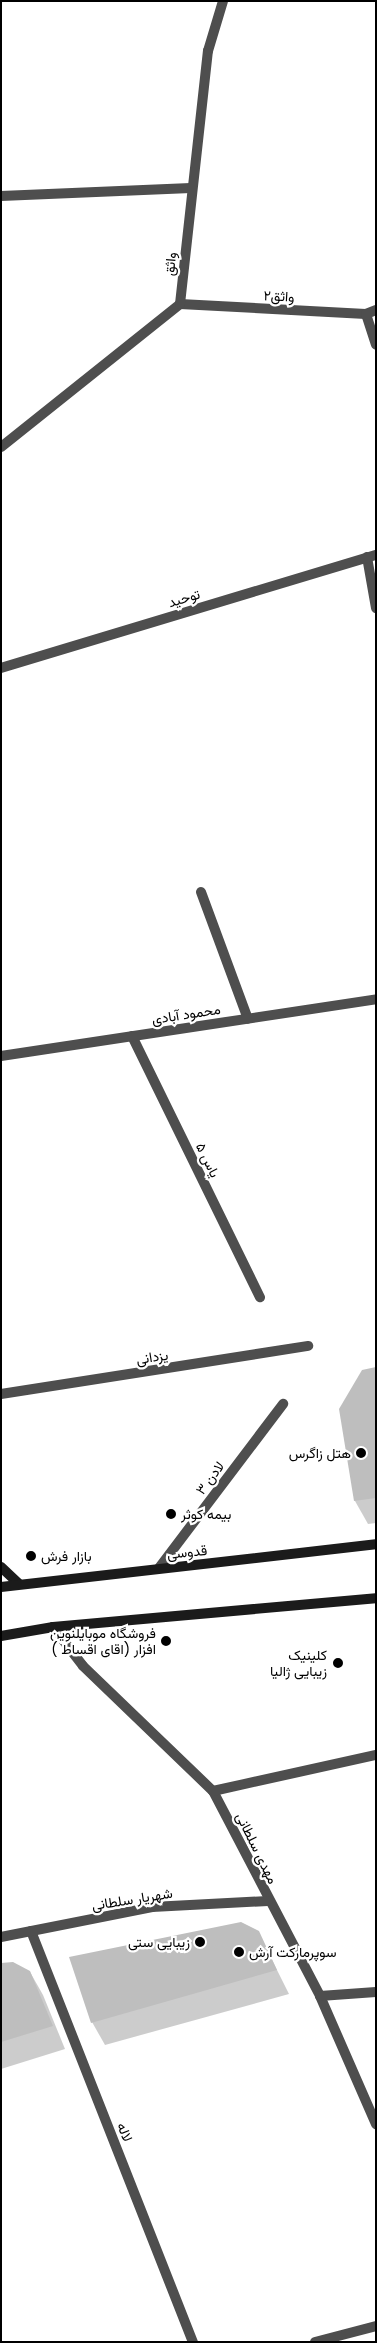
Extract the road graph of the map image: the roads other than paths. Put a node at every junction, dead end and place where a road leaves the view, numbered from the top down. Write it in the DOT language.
graph roads {
  1 [pos="223,1"];
  2 [pos="191,188"];
  3 [pos="1,196"];
  4 [pos="180,304"];
  5 [pos="376,310"];
  6 [pos="366,314"];
  7 [pos="376,344"];
  8 [pos="1,446"];
  9 [pos="371,556"];
  10 [pos="376,608"];
  11 [pos="1,668"];
  12 [pos="201,892"];
  13 [pos="376,999"];
  14 [pos="248,1018"];
  15 [pos="132,1036"];
  16 [pos="1,1056"];
  17 [pos="260,1297"];
  18 [pos="308,1346"];
  19 [pos="1,1394"];
  20 [pos="283,1404"];
  21 [pos="376,1544"];
  22 [pos="1,1567"];
  23 [pos="159,1568"];
  24 [pos="19,1584"];
  25 [pos="1,1587"];
  26 [pos="376,1598"];
  27 [pos="54,1627"];
  28 [pos="1,1636"];
  29 [pos="376,1755"];
  30 [pos="213,1791"];
  31 [pos="268,1901"];
  32 [pos="31,1932"];
  33 [pos="1,1937"];
  34 [pos="376,1992"];
  35 [pos="320,1996"];
  36 [pos="376,2124"];
  37 [pos="376,2326"];
  38 [pos="193,2342"];
  39 [pos="314,2342"];
  1 -- 2 [label="street, واثق"];
  2 -- 3 [label="street"];
  2 -- 4 [label="street, واثق"];
  4 -- 6 [label="street, واثق۲"];
  4 -- 8 [label="street"];
  5 -- 6 [label="street, واثق۲"];
  6 -- 7 [label="street"];
  9 -- 10 [label="street"];
  9 -- 11 [label="street, توحید"];
  12 -- 14 [label="street"];
  13 -- 14 [label="street, محمود آبادی"];
  14 -- 15 [label="street, محمود آبادی"];
  15 -- 16 [label="street, محمود آبادی"];
  15 -- 17 [label="street, یاس ۵"];
  18 -- 19 [label="street, یزدانی"];
  20 -- 23 [label="street, لادن ۳"];
  21 -- 23 [label="main road, قدوسی"];
  22 -- 24 [label="main road"];
  23 -- 24 [label="main road, قدوسی"];
  24 -- 25 [label="main road, قدوسی"];
  26 -- 27 [label="main road"];
  27 -- 28 [label="main road"];
  27 -- 30 [label="street, مهدی سلطانی"];
  29 -- 30 [label="street"];
  30 -- 31 [label="street, مهدی سلطانی"];
  31 -- 32 [label="street, شهریار سلطانی"];
  31 -- 35 [label="street, مهدی سلطانی"];
  32 -- 33 [label="street, شهریار سلطانی"];
  32 -- 38 [label="street, لاله"];
  34 -- 35 [label="street"];
  35 -- 36 [label="street, مهدی سلطانی"];
  37 -- 39 [label="street"];
}
